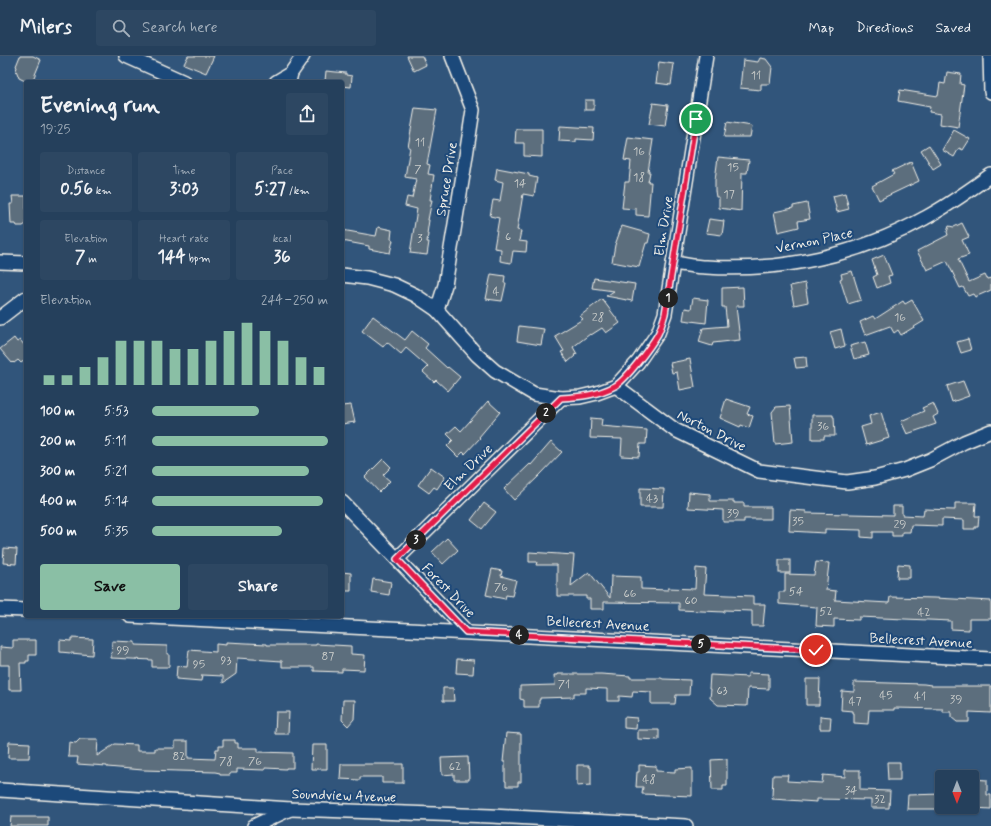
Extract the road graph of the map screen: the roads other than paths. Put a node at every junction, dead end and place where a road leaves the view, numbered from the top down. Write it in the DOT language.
graph roads {
  1 [pos="126,56"];
  2 [pos="303,56"];
  3 [pos="452,56"];
  4 [pos="706,56"];
  5 [pos="990,56"];
  6 [pos="290,77"];
  7 [pos="180,80"];
  8 [pos="991,92"];
  9 [pos="991,175"];
  10 [pos="0,262"];
  11 [pos="24,263"];
  12 [pos="673,263"];
  13 [pos="344,275"];
  14 [pos="24,300"];
  15 [pos="438,310"];
  16 [pos="0,318"];
  17 [pos="616,386"];
  18 [pos="561,398"];
  19 [pos="991,431"];
  20 [pos="344,504"];
  21 [pos="397,559"];
  22 [pos="0,609"];
  23 [pos="24,610"];
  24 [pos="172,618"];
  25 [pos="466,632"];
  26 [pos="991,659"];
  27 [pos="0,790"];
  28 [pos="292,809"];
  29 [pos="254,826"];
  30 [pos="686,826"];
  1 -- 7 [label="street"];
  2 -- 6 [label="street"];
  3 -- 15 [label="street, Spruce Drive"];
  4 -- 12 [label="street, Elm Drive"];
  5 -- 8 [label="street"];
  9 -- 12 [label="street, Vernon Place"];
  10 -- 11 [label="street"];
  12 -- 17 [label="street, Elm Drive"];
  13 -- 15 [label="street"];
  14 -- 16 [label="street"];
  15 -- 18 [label="street"];
  17 -- 18 [label="street"];
  17 -- 19 [label="street, Norton Drive"];
  18 -- 21 [label="street, Elm Drive"];
  20 -- 21 [label="street, Forest Drive"];
  21 -- 25 [label="street, Forest Drive"];
  22 -- 23 [label="street"];
  24 -- 25 [label="street, Bellecrest Avenue"];
  25 -- 26 [label="street, Bellecrest Avenue"];
  27 -- 28 [label="street, Soundview Avenue"];
  28 -- 29 [label="street"];
  28 -- 30 [label="street, Soundview Avenue"];
}
